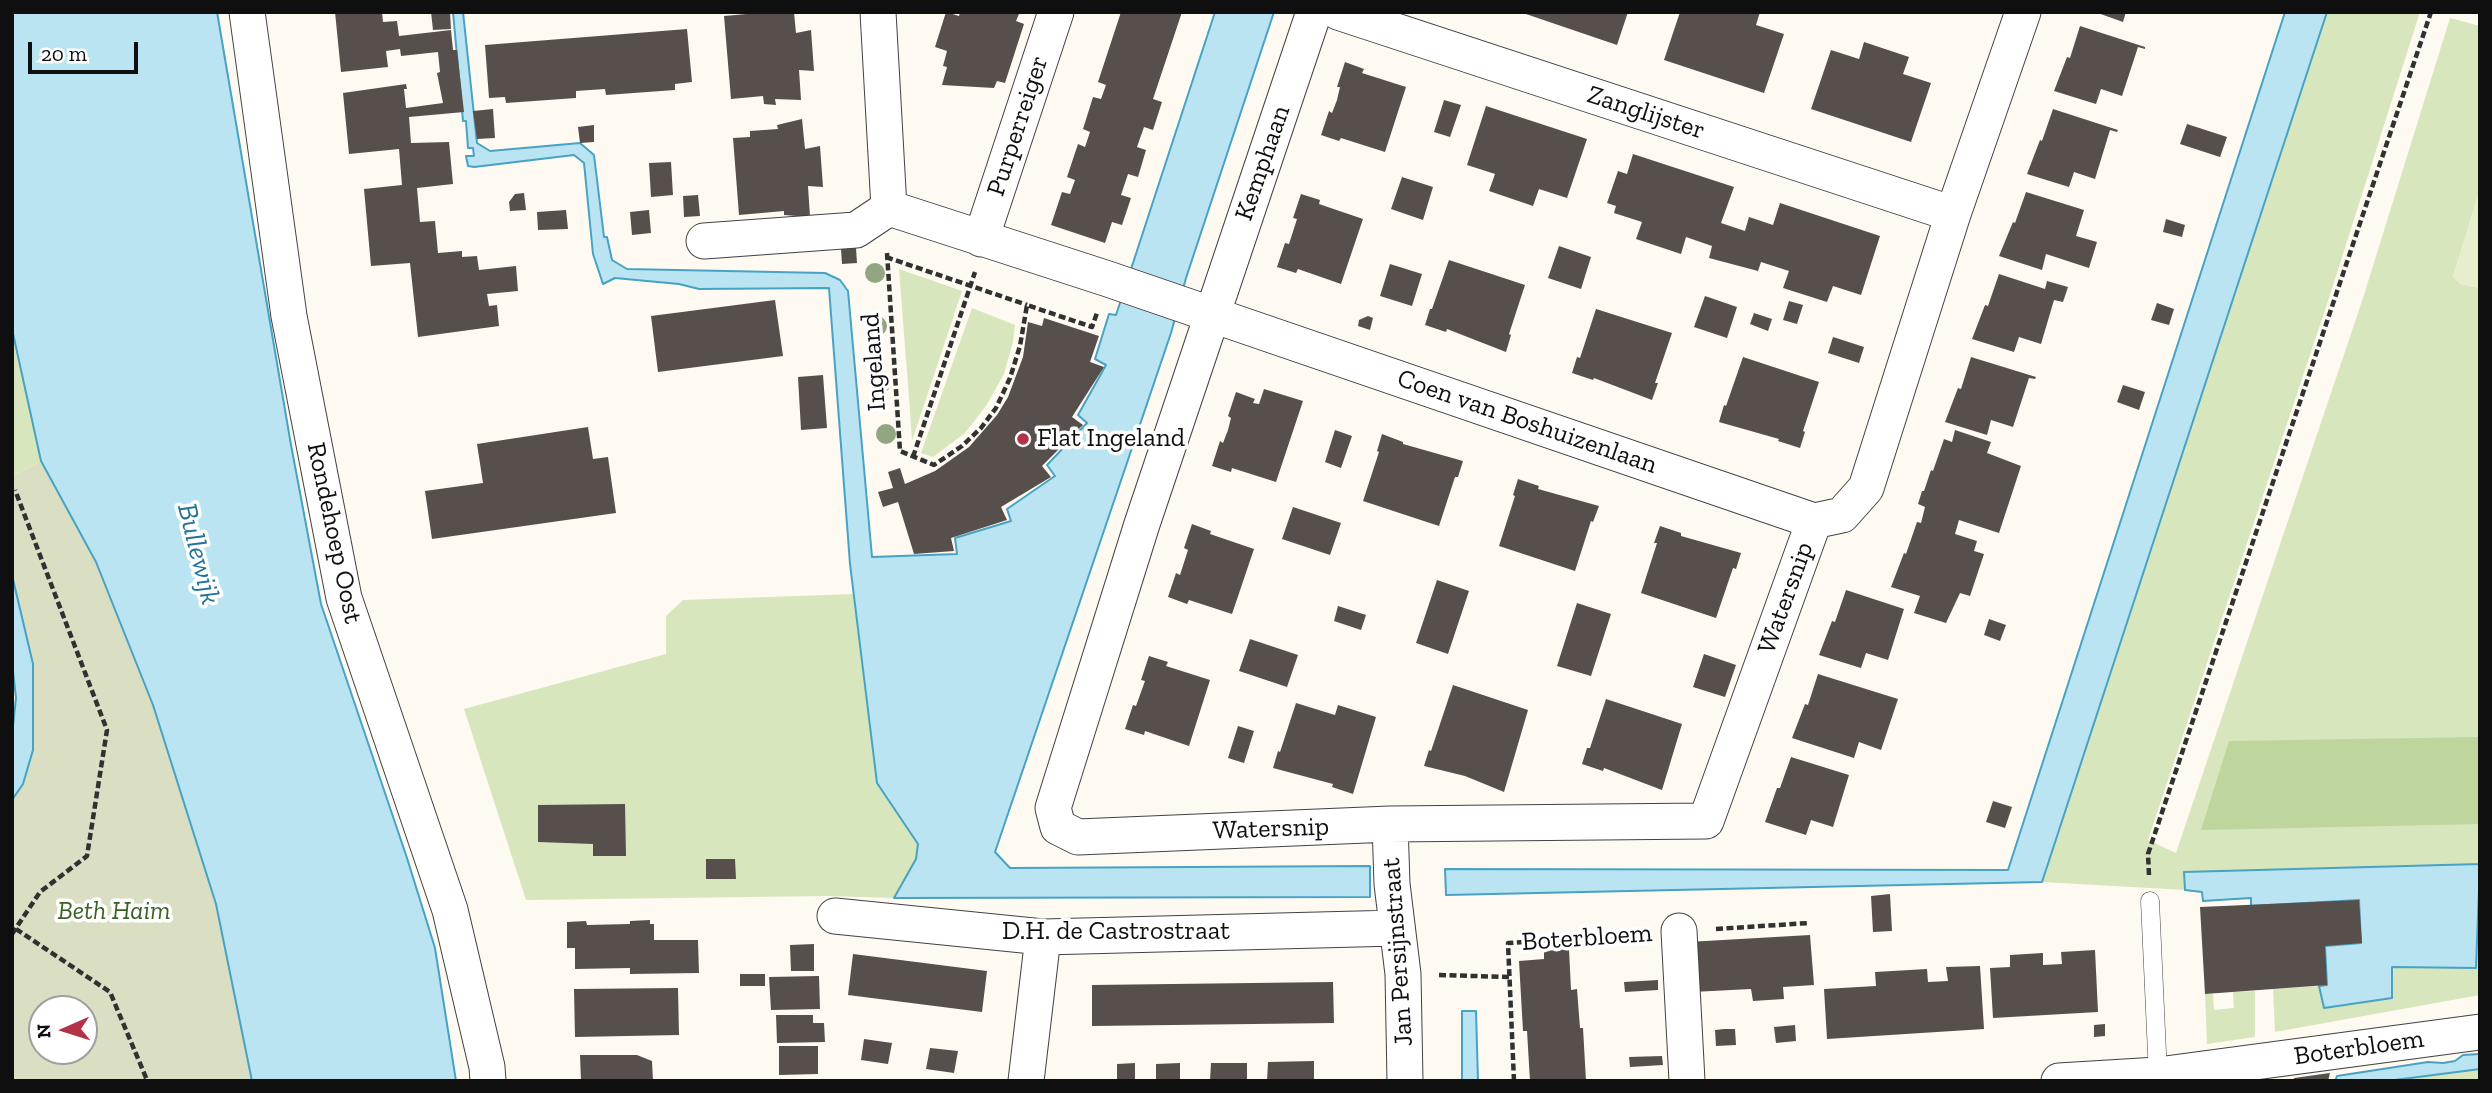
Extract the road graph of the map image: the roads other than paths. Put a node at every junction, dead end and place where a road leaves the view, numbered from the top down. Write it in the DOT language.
graph roads {
  1 [pos="247,12"];
  2 [pos="878,12"];
  3 [pos="1056,12"];
  4 [pos="1314,12"];
  5 [pos="1338,12"];
  6 [pos="2023,12"];
  7 [pos="889,208"];
  8 [pos="1953,214"];
  9 [pos="983,240"];
  10 [pos="704,242"];
  11 [pos="1198,310"];
  12 [pos="1814,521"];
  13 [pos="1390,824"];
  14 [pos="2150,901"];
  15 [pos="835,916"];
  16 [pos="1397,928"];
  17 [pos="1679,931"];
  18 [pos="1043,937"];
  19 [pos="2480,1032"];
  20 [pos="2156,1077"];
  21 [pos="488,1081"];
  22 [pos="1026,1081"];
  23 [pos="1405,1081"];
  24 [pos="1687,1081"];
  25 [pos="2059,1081"];
  1 -- 21 [label="street, Rondehoep Oost"];
  2 -- 7 [label="street"];
  3 -- 9 [label="street, Purperreiger"];
  4 -- 11 [label="street, Kemphaan"];
  5 -- 8 [label="street, Zanglijster"];
  6 -- 8 [label="street"];
  7 -- 9 [label="street, Coen van Boshuizenlaan"];
  7 -- 10 [label="street"];
  8 -- 12 [label="street"];
  9 -- 11 [label="street, Coen van Boshuizenlaan"];
  11 -- 12 [label="street, Coen van Boshuizenlaan"];
  11 -- 13 [label="street, Watersnip"];
  12 -- 13 [label="street, Watersnip"];
  13 -- 16 [label="street, Jan Persijnstraat"];
  14 -- 20 [label="lane"];
  15 -- 18 [label="street, D.H. de Castrostraat"];
  16 -- 18 [label="street, D.H. de Castrostraat"];
  16 -- 23 [label="street, Jan Persijnstraat"];
  17 -- 24 [label="street, Boterbloem"];
  18 -- 22 [label="street"];
  19 -- 20 [label="street, Boterbloem"];
  20 -- 25 [label="street, Boterbloem"];
}
